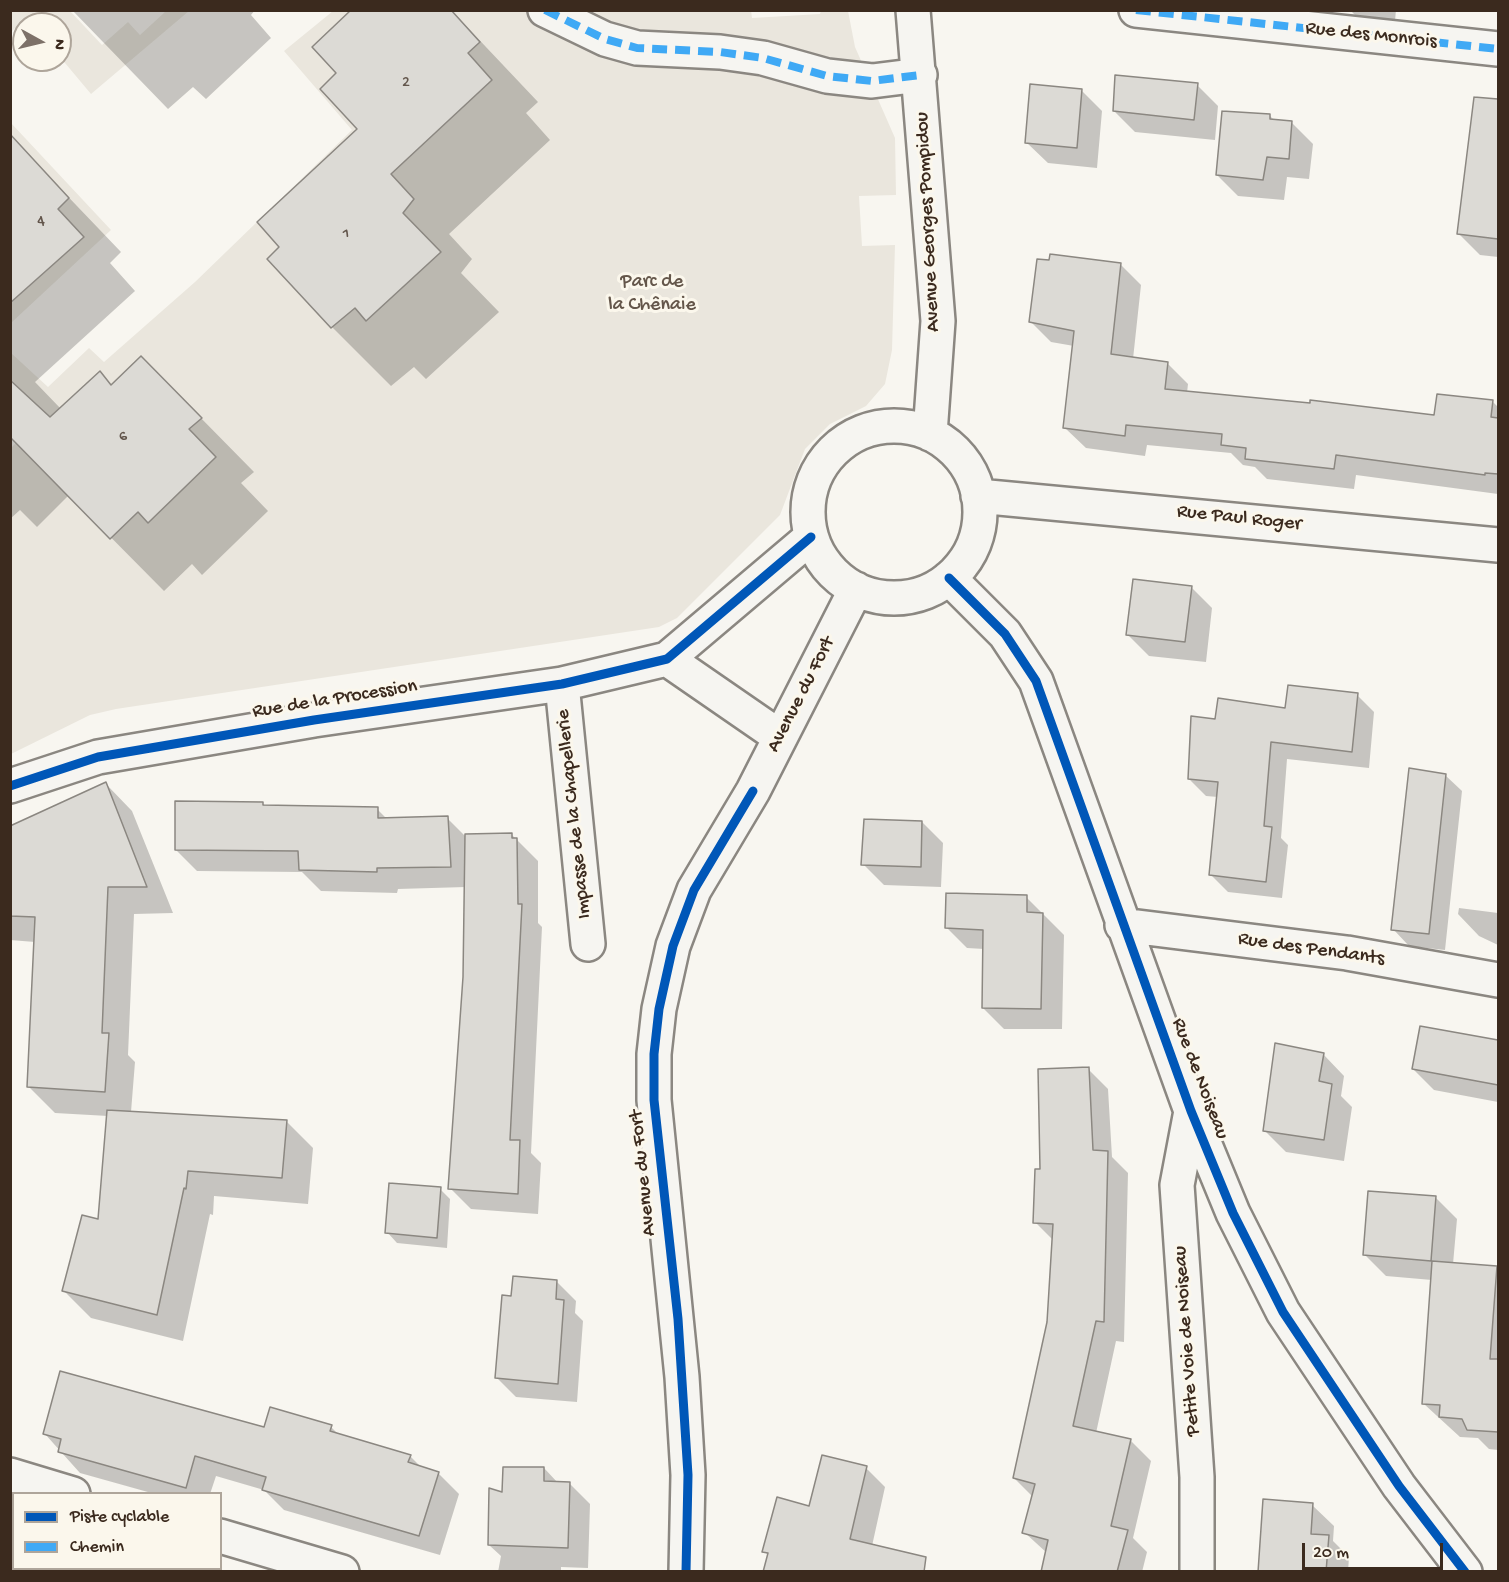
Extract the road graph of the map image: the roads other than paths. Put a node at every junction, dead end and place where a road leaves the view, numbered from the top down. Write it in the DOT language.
graph roads {
  1 [pos="545,10"];
  2 [pos="913,10"];
  3 [pos="1136,10"];
  4 [pos="1498,50"];
  5 [pos="920,75"];
  6 [pos="930,434"];
  7 [pos="978,496"];
  8 [pos="812,537"];
  9 [pos="1498,546"];
  10 [pos="949,578"];
  11 [pos="856,589"];
  12 [pos="667,658"];
  13 [pos="562,684"];
  14 [pos="780,737"];
  15 [pos="10,786"];
  16 [pos="1122,925"];
  17 [pos="588,944"];
  18 [pos="1498,980"];
  19 [pos="1191,1111"];
  20 [pos="10,1475"];
  21 [pos="66,1492"];
  22 [pos="222,1537"];
  23 [pos="342,1572"];
  24 [pos="686,1572"];
  25 [pos="1197,1572"];
  26 [pos="1465,1572"];
  1 -- 5 [label="street"];
  2 -- 5 [label="street, Avenue Georges Pompidou"];
  3 -- 4 [label="street, Rue des Monrois"];
  5 -- 6 [label="street, Avenue Georges Pompidou"];
  6 -- 7 [label="street"];
  6 -- 8 [label="street"];
  7 -- 9 [label="street, Rue Paul Roger"];
  7 -- 10 [label="street"];
  8 -- 11 [label="street"];
  8 -- 12 [label="street"];
  10 -- 11 [label="street"];
  10 -- 16 [label="street, Rue de Noiseau"];
  11 -- 14 [label="street, Avenue du Fort"];
  12 -- 13 [label="street, Rue de la Procession"];
  12 -- 14 [label="street"];
  13 -- 15 [label="street, Rue de la Procession"];
  13 -- 17 [label="street, Impasse de la Chapellerie"];
  14 -- 24 [label="street, Avenue du Fort"];
  16 -- 18 [label="street, Rue des Pendants"];
  16 -- 19 [label="street, Rue de Noiseau"];
  19 -- 25 [label="street, Petite Voie de Noiseau"];
  19 -- 26 [label="street, Rue de Noiseau"];
  20 -- 21 [label="street"];
  22 -- 23 [label="street"];
}
